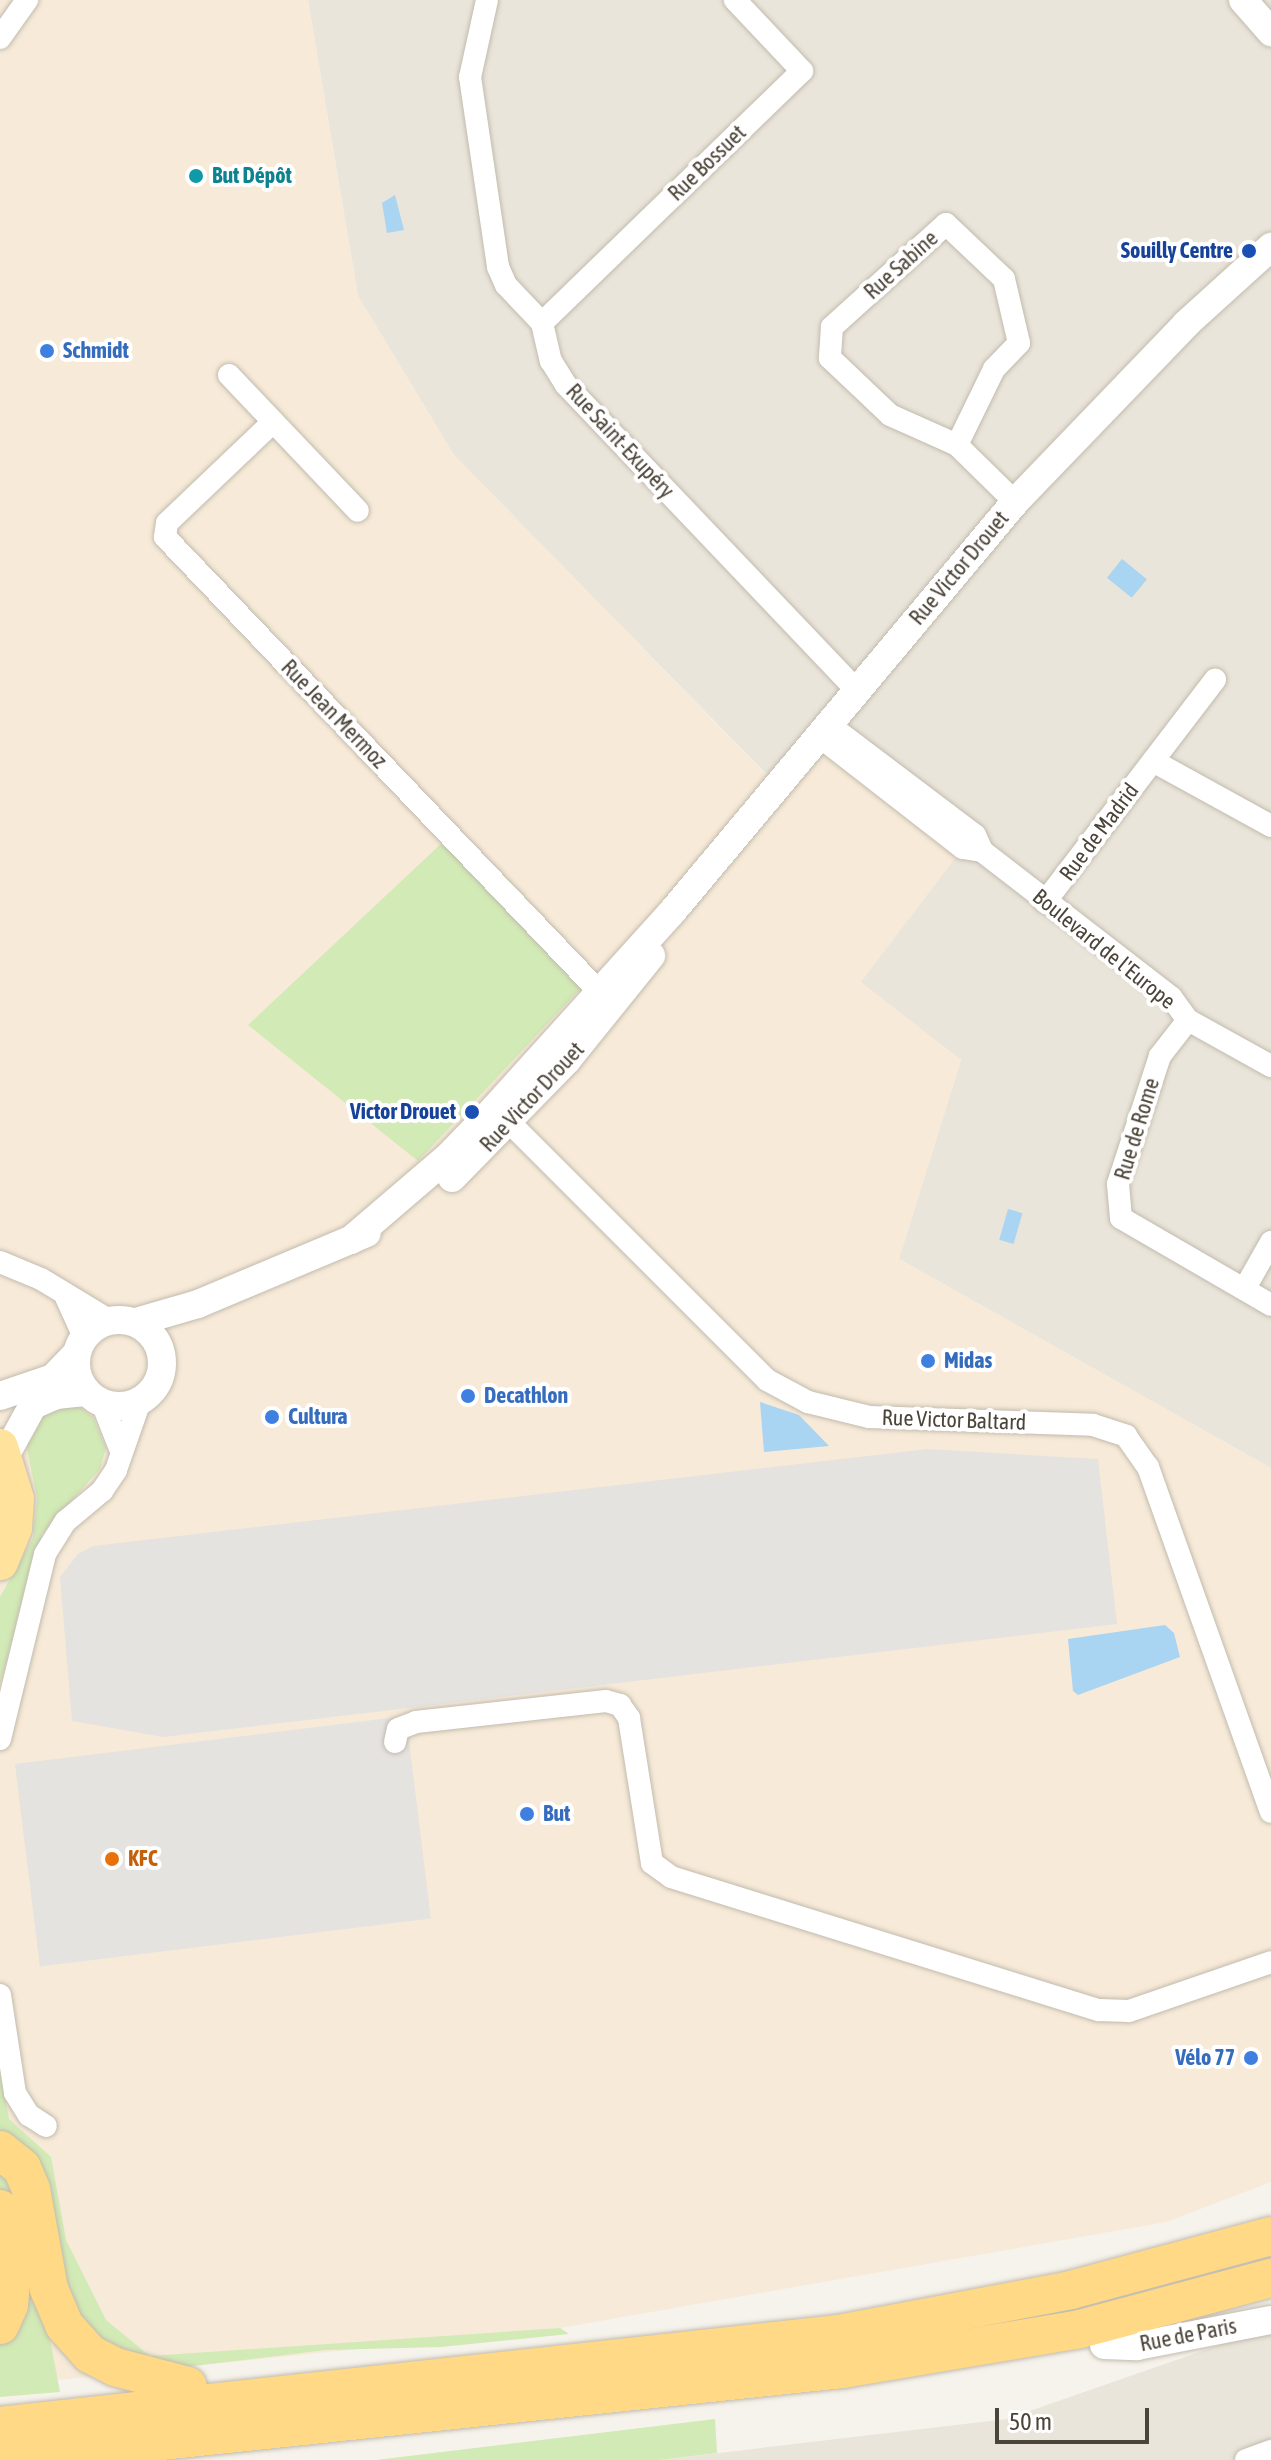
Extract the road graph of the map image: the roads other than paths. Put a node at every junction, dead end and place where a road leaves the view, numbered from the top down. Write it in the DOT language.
graph roads {
  1 [pos="27,0"];
  2 [pos="487,0"];
  3 [pos="735,0"];
  4 [pos="1243,0"];
  5 [pos="1271,32"];
  6 [pos="0,38"];
  7 [pos="1271,247"];
  8 [pos="542,323"];
  9 [pos="229,375"];
  10 [pos="273,422"];
  11 [pos="957,445"];
  12 [pos="1015,502"];
  13 [pos="358,511"];
  14 [pos="1215,680"];
  15 [pos="856,690"];
  16 [pos="824,730"];
  17 [pos="1153,761"];
  18 [pos="1271,826"];
  19 [pos="1045,902"];
  20 [pos="606,999"];
  21 [pos="1188,1020"];
  22 [pos="1271,1066"];
  23 [pos="502,1115"];
  24 [pos="1271,1242"];
  25 [pos="0,1262"];
  26 [pos="1245,1288"];
  27 [pos="64,1293"];
  28 [pos="198,1304"];
  29 [pos="1271,1305"];
  30 [pos="122,1321"];
  31 [pos="80,1345"];
  32 [pos="161,1350"];
  33 [pos="0,1396"];
  34 [pos="94,1397"];
  35 [pos="140,1401"];
  36 [pos="3,1451"];
  37 [pos="121,1451"];
  38 [pos="0,1562"];
  39 [pos="0,1739"];
  40 [pos="395,1742"];
  41 [pos="1271,1812"];
  42 [pos="1271,1962"];
  43 [pos="0,1995"];
  44 [pos="46,2126"];
  45 [pos="0,2150"];
  46 [pos="0,2209"];
  47 [pos="1271,2236"];
  48 [pos="1271,2278"];
  49 [pos="1271,2301"];
  50 [pos="1271,2320"];
  51 [pos="0,2325"];
  52 [pos="1104,2345"];
  53 [pos="586,2361"];
  54 [pos="188,2386"];
  55 [pos="0,2403"];
  56 [pos="0,2426"];
  57 [pos="1271,2451"];
  58 [pos="0,2458"];
  59 [pos="216,2460"];
  60 [pos="1246,2460"];
  1 -- 6 [label="street"];
  2 -- 8 [label="street, Rue Saint-Exupéry"];
  3 -- 8 [label="street, Rue Bossuet"];
  4 -- 5 [label="street"];
  7 -- 12 [label="street, Rue Victor Drouet"];
  8 -- 15 [label="street, Rue Saint-Exupéry"];
  9 -- 10 [label="street"];
  10 -- 13 [label="street"];
  10 -- 20 [label="street, Rue Jean Mermoz"];
  11 -- 11 [label="street, Rue Sabine"];
  11 -- 12 [label="street, Rue Sabine"];
  12 -- 15 [label="street, Rue Victor Drouet"];
  14 -- 17 [label="street, Rue de Madrid"];
  15 -- 16 [label="street, Rue Victor Drouet"];
  16 -- 19 [label="street, Boulevard de l'Europe"];
  16 -- 20 [label="street, Rue Victor Drouet"];
  17 -- 18 [label="street, Rue de Madrid"];
  17 -- 19 [label="street, Rue de Madrid"];
  19 -- 21 [label="street, Boulevard de l'Europe"];
  20 -- 23 [label="street, Rue Victor Drouet"];
  21 -- 22 [label="street, Boulevard de l'Europe"];
  21 -- 26 [label="street, Rue de Rome"];
  23 -- 28 [label="street, Rue Victor Drouet"];
  23 -- 41 [label="street, Rue Victor Baltard"];
  24 -- 26 [label="street"];
  25 -- 27 [label="street"];
  26 -- 29 [label="street, Rue de Rome"];
  27 -- 30 [label="street"];
  27 -- 31 [label="street"];
  28 -- 30 [label="street, Rue Victor Drouet"];
  28 -- 32 [label="street, Rue Victor Drouet"];
  30 -- 31 [label="street, Rue Victor Drouet"];
  30 -- 32 [label="street"];
  31 -- 33 [label="street, Rue Victor Drouet"];
  31 -- 34 [label="street"];
  32 -- 35 [label="street, Rue Victor Drouet"];
  34 -- 35 [label="street"];
  34 -- 36 [label="street"];
  34 -- 37 [label="street"];
  35 -- 37 [label="street"];
  36 -- 38 [label="main road"];
  37 -- 39 [label="street"];
  40 -- 42 [label="street"];
  43 -- 44 [label="street"];
  45 -- 54 [label="highway"];
  46 -- 51 [label="highway"];
  47 -- 53 [label="highway"];
  48 -- 58 [label="highway"];
  49 -- 52 [label="highway"];
  50 -- 52 [label="street, Rue de Paris"];
  52 -- 59 [label="highway"];
  53 -- 54 [label="highway"];
  53 -- 56 [label="highway"];
  54 -- 55 [label="highway"];
  57 -- 60 [label="street"];
}
